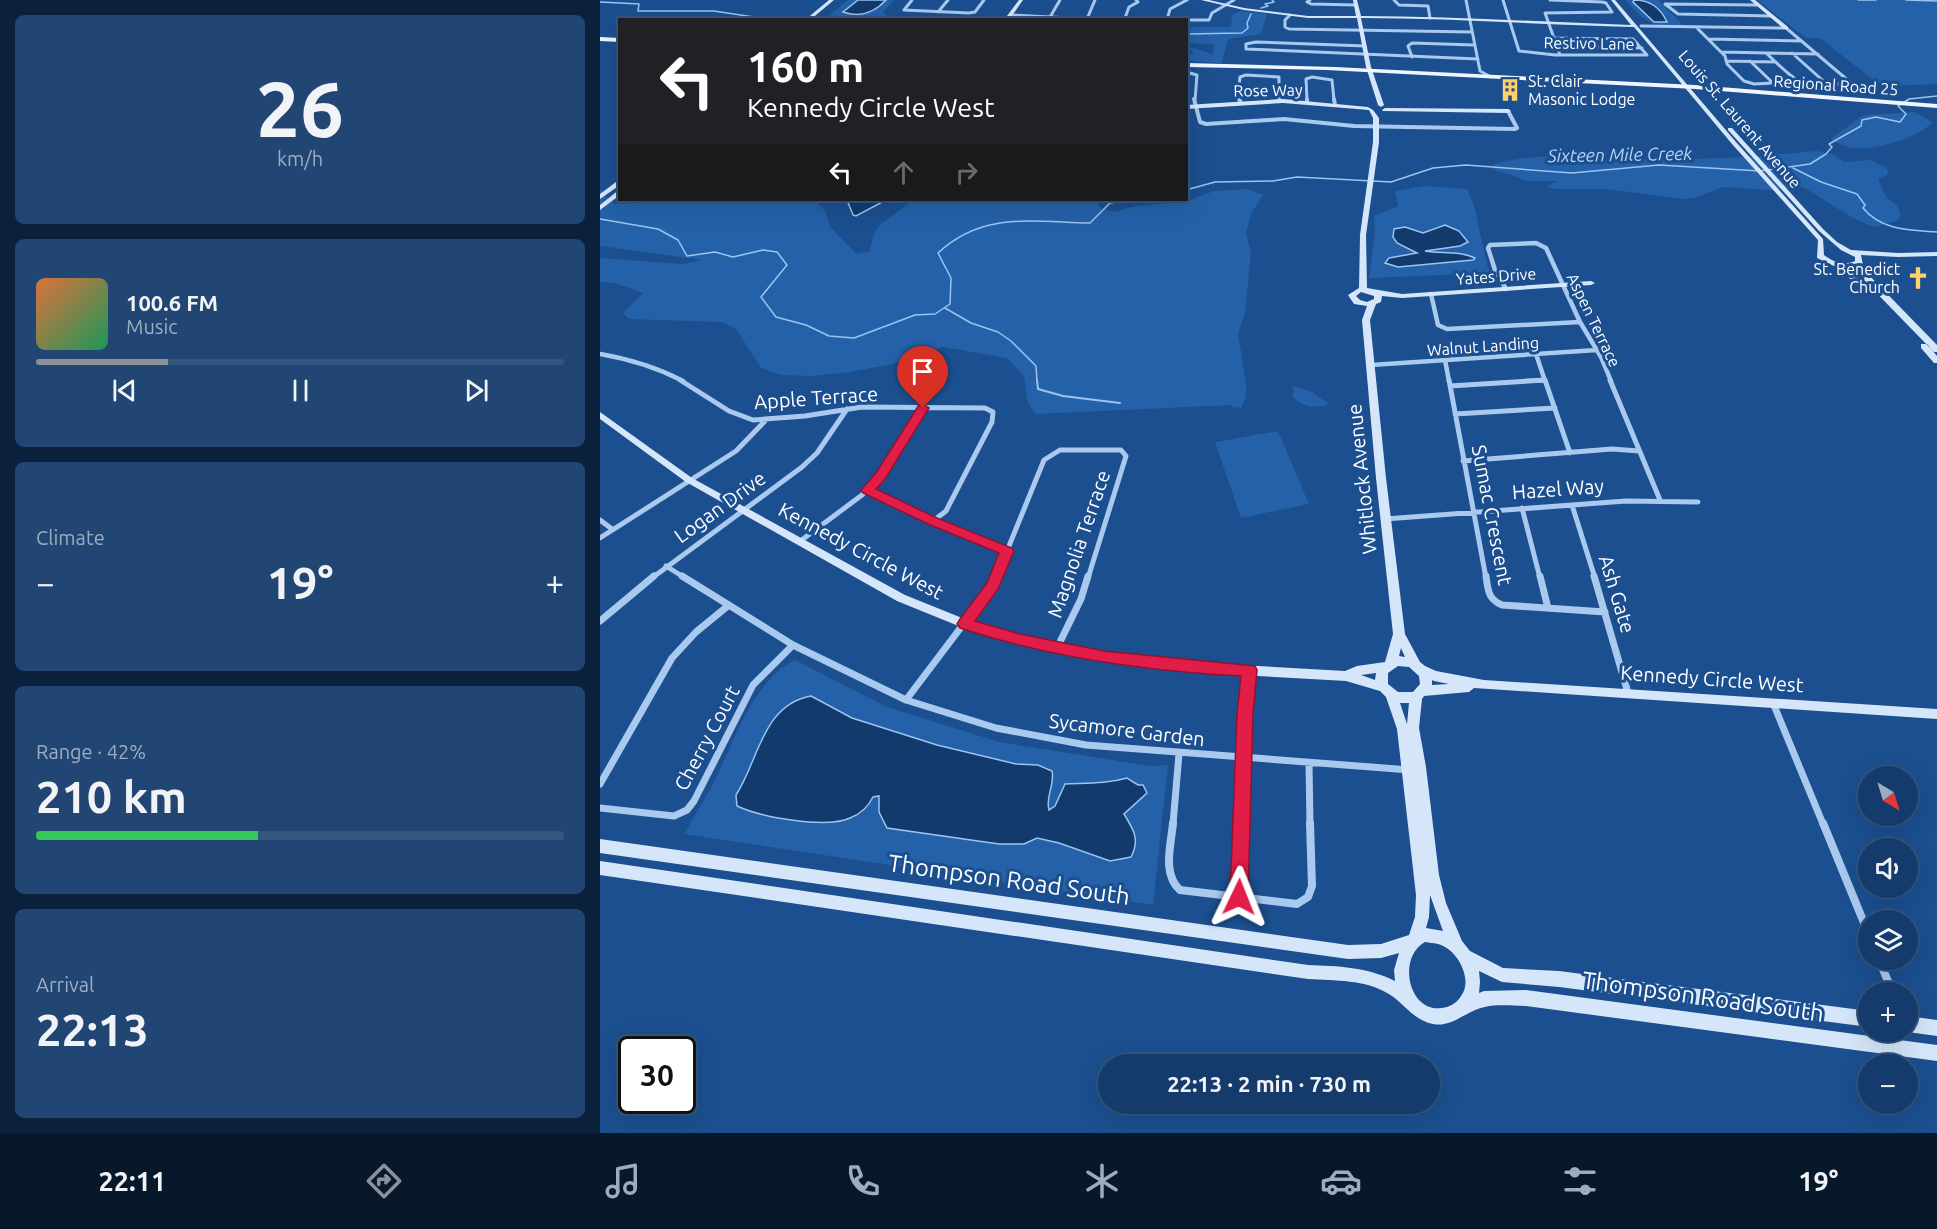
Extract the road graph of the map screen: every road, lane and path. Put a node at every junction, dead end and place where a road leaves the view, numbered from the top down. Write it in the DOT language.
graph roads {
  1 [pos="832,0"];
  2 [pos="841,0"];
  3 [pos="912,0"];
  4 [pos="948,0"];
  5 [pos="984,0"];
  6 [pos="1021,0"];
  7 [pos="1060,0"];
  8 [pos="1095,0"];
  9 [pos="1136,0"];
  10 [pos="1187,0"];
  11 [pos="1203,0"];
  12 [pos="1234,0"];
  13 [pos="1310,0"];
  14 [pos="1394,0"];
  15 [pos="1466,0"];
  16 [pos="1503,0"];
  17 [pos="1550,0"];
  18 [pos="1613,0"];
  19 [pos="1618,0"];
  20 [pos="1752,0"];
  21 [pos="1356,2"];
  22 [pos="1225,5"];
  23 [pos="1757,5"];
  24 [pos="938,12"];
  25 [pos="1011,15"];
  26 [pos="1290,15"];
  27 [pos="1771,16"];
  28 [pos="1050,17"];
  29 [pos="1359,17"];
  30 [pos="810,18"];
  31 [pos="819,18"];
  32 [pos="1008,18"];
  33 [pos="1068,18"];
  34 [pos="1087,18"];
  35 [pos="1125,18"];
  36 [pos="1168,18"];
  37 [pos="1430,18"];
  38 [pos="1470,19"];
  39 [pos="1188,20"];
  40 [pos="1509,22"];
  41 [pos="1549,24"];
  42 [pos="1634,26"];
  43 [pos="1641,26"];
  44 [pos="1695,27"];
  45 [pos="1786,28"];
  46 [pos="1361,30"];
  47 [pos="1472,32"];
  48 [pos="1554,38"];
  49 [pos="600,39"];
  50 [pos="1708,39"];
  51 [pos="618,40"];
  52 [pos="1802,41"];
  53 [pos="1474,45"];
  54 [pos="1365,46"];
  55 [pos="1557,46"];
  56 [pos="1642,48"];
  57 [pos="1721,52"];
  58 [pos="1766,53"];
  59 [pos="1792,53"];
  60 [pos="1818,54"];
  61 [pos="1366,55"];
  62 [pos="1560,55"];
  63 [pos="1412,57"];
  64 [pos="1478,60"];
  65 [pos="1726,61"];
  66 [pos="1750,61"];
  67 [pos="1776,62"];
  68 [pos="1188,65"];
  69 [pos="1480,71"];
  70 [pos="1370,72"];
  71 [pos="1188,73"];
  72 [pos="1452,76"];
  73 [pos="1470,76"];
  74 [pos="1491,77"];
  75 [pos="1829,86"];
  76 [pos="1693,89"];
  77 [pos="1376,97"];
  78 [pos="1280,101"];
  79 [pos="1307,102"];
  80 [pos="1241,103"];
  81 [pos="1335,105"];
  82 [pos="1196,106"];
  83 [pos="1937,106"];
  84 [pos="1188,107"];
  85 [pos="1370,108"];
  86 [pos="1383,108"];
  87 [pos="1508,111"];
  88 [pos="1376,118"];
  89 [pos="1376,127"];
  90 [pos="618,183"];
  91 [pos="618,193"];
  92 [pos="600,197"];
  93 [pos="600,208"];
  94 [pos="1821,249"];
  95 [pos="1850,251"];
  96 [pos="1937,254"];
  97 [pos="1898,255"];
  98 [pos="1860,261"];
  99 [pos="1831,262"];
  100 [pos="1591,283"];
  101 [pos="1563,285"];
  102 [pos="1506,289"];
  103 [pos="1431,294"];
  104 [pos="1372,296"];
  105 [pos="1357,302"];
  106 [pos="1366,320"];
  107 [pos="1580,322"];
  108 [pos="1597,350"];
  109 [pos="1937,350"];
  110 [pos="600,354"];
  111 [pos="1536,354"];
  112 [pos="1445,360"];
  113 [pos="1937,361"];
  114 [pos="1371,365"];
  115 [pos="1545,380"];
  116 [pos="1450,386"];
  117 [pos="923,408"];
  118 [pos="1555,408"];
  119 [pos="847,409"];
  120 [pos="1455,414"];
  121 [pos="600,415"];
  122 [pos="765,421"];
  123 [pos="1639,451"];
  124 [pos="1570,453"];
  125 [pos="1463,461"];
  126 [pos="689,480"];
  127 [pos="867,490"];
  128 [pos="1660,500"];
  129 [pos="1698,502"];
  130 [pos="1572,505"];
  131 [pos="1522,508"];
  132 [pos="744,511"];
  133 [pos="1472,512"];
  134 [pos="1385,519"];
  135 [pos="600,520"];
  136 [pos="933,521"];
  137 [pos="612,529"];
  138 [pos="600,538"];
  139 [pos="799,542"];
  140 [pos="1007,551"];
  141 [pos="666,566"];
  142 [pos="729,605"];
  143 [pos="1548,608"];
  144 [pos="1605,612"];
  145 [pos="600,621"];
  146 [pos="965,624"];
  147 [pos="1399,634"];
  148 [pos="793,645"];
  149 [pos="1057,648"];
  150 [pos="1388,665"];
  151 [pos="1418,667"];
  152 [pos="1250,670"];
  153 [pos="1346,676"];
  154 [pos="1484,685"];
  155 [pos="1387,691"];
  156 [pos="1628,693"];
  157 [pos="1420,694"];
  158 [pos="906,700"];
  159 [pos="1773,703"];
  160 [pos="1937,714"];
  161 [pos="1179,754"];
  162 [pos="1244,758"];
  163 [pos="1309,763"];
  164 [pos="1414,770"];
  165 [pos="600,784"];
  166 [pos="600,808"];
  167 [pos="600,846"];
  168 [pos="600,868"];
  169 [pos="1239,897"];
  170 [pos="1859,910"];
  171 [pos="1413,940"];
  172 [pos="1461,951"];
  173 [pos="1405,996"];
  174 [pos="1463,1007"];
  175 [pos="1858,1018"];
  176 [pos="1918,1025"];
  177 [pos="1937,1028"];
  178 [pos="1937,1053"];
  1 -- 30 [label="street"];
  2 -- 31 [label="street"];
  3 -- 24 [label="street"];
  4 -- 24 [label="street"];
  5 -- 24 [label="street"];
  6 -- 25 [label="street"];
  7 -- 28 [label="street"];
  8 -- 34 [label="street"];
  9 -- 35 [label="street"];
  10 -- 36 [label="street"];
  11 -- 22 [label="street"];
  12 -- 22 [label="street"];
  13 -- 21 [label="street"];
  14 -- 37 [label="street"];
  15 -- 38 [label="street"];
  16 -- 40 [label="street, Restivo Lane"];
  17 -- 41 [label="street"];
  18 -- 42 [label="street, Louis St. Laurent Avenue"];
  19 -- 43 [label="street, Louis St. Laurent Avenue"];
  20 -- 23 [label="street"];
  21 -- 29 [label="street"];
  22 -- 26 [label="street"];
  22 -- 39 [label="street"];
  23 -- 27 [label="street"];
  23 -- 27 [label="street"];
  25 -- 28 [label="street"];
  25 -- 32 [label="street"];
  26 -- 29 [label="street"];
  26 -- 46 [label="street"];
  27 -- 45 [label="street"];
  28 -- 33 [label="street"];
  29 -- 37 [label="street"];
  29 -- 46 [label="street"];
  37 -- 38 [label="street"];
  38 -- 40 [label="street"];
  38 -- 47 [label="street"];
  40 -- 41 [label="street"];
  40 -- 62 [label="street, Restivo Lane"];
  41 -- 42 [label="street"];
  41 -- 48 [label="street"];
  42 -- 76 [label="street, Louis St. Laurent Avenue"];
  43 -- 44 [label="street"];
  43 -- 76 [label="street, Louis St. Laurent Avenue"];
  44 -- 45 [label="street"];
  44 -- 50 [label="street"];
  45 -- 52 [label="street"];
  46 -- 47 [label="street"];
  46 -- 54 [label="street"];
  47 -- 53 [label="street"];
  48 -- 55 [label="street"];
  48 -- 56 [label="street, Restivo Lane"];
  49 -- 51 [label="main road"];
  50 -- 52 [label="street"];
  50 -- 57 [label="street"];
  52 -- 60 [label="street"];
  53 -- 63 [label="street"];
  53 -- 64 [label="street"];
  54 -- 61 [label="street"];
  54 -- 61 [label="street"];
  55 -- 56 [label="street"];
  55 -- 62 [label="street"];
  56 -- 62 [label="street, Restivo Lane"];
  57 -- 58 [label="street"];
  57 -- 65 [label="street"];
  58 -- 59 [label="street"];
  58 -- 67 [label="street"];
  59 -- 60 [label="street"];
  59 -- 75 [label="street"];
  60 -- 75 [label="street"];
  61 -- 63 [label="street"];
  61 -- 70 [label="street"];
  63 -- 64 [label="street"];
  64 -- 69 [label="street"];
  65 -- 66 [label="street"];
  65 -- 66 [label="street"];
  66 -- 67 [label="street"];
  67 -- 75 [label="street"];
  68 -- 70 [label="main road, Regional Road 25"];
  69 -- 73 [label="street"];
  69 -- 74 [label="street"];
  70 -- 72 [label="main road, Regional Road 25"];
  70 -- 77 [label="street"];
  71 -- 82 [label="street"];
  72 -- 73 [label="main road, Regional Road 25"];
  72 -- 76 [label="main road, Regional Road 25"];
  73 -- 74 [label="main road, Regional Road 25"];
  74 -- 76 [label="main road, Regional Road 25"];
  76 -- 83 [label="main road, Regional Road 25"];
  76 -- 94 [label="street, Louis St. Laurent Avenue"];
  76 -- 95 [label="street, Louis St. Laurent Avenue"];
  77 -- 85 [label="street"];
  77 -- 86 [label="street"];
  78 -- 79 [label="street, Rose Way"];
  78 -- 80 [label="street, Rose Way"];
  78 -- 80 [label="street"];
  79 -- 81 [label="street, Rose Way"];
  79 -- 81 [label="street"];
  80 -- 82 [label="street, Rose Way"];
  81 -- 85 [label="street, Rose Way"];
  82 -- 84 [label="street, Rose Way"];
  82 -- 89 [label="street"];
  85 -- 86 [label="street, Rose Way"];
  85 -- 88 [label="street"];
  86 -- 87 [label="street"];
  86 -- 88 [label="street"];
  87 -- 89 [label="street"];
  88 -- 89 [label="street"];
  89 -- 104 [label="street"];
  90 -- 92 [label="street"];
  91 -- 93 [label="street"];
  94 -- 95 [label="street"];
  94 -- 99 [label="street, Louis St. Laurent Avenue"];
  95 -- 97 [label="street"];
  95 -- 98 [label="street, Louis St. Laurent Avenue"];
  96 -- 97 [label="street"];
  97 -- 98 [label="street"];
  98 -- 99 [label="street"];
  98 -- 109 [label="street"];
  99 -- 113 [label="street"];
  100 -- 101 [label="street, Yates Drive"];
  101 -- 102 [label="street, Yates Drive"];
  101 -- 102 [label="street, Aspen Terrace"];
  101 -- 107 [label="street, Aspen Terrace"];
  102 -- 103 [label="street, Yates Drive"];
  103 -- 104 [label="street, Yates Drive"];
  103 -- 107 [label="street"];
  104 -- 105 [label="street, Yates Drive"];
  104 -- 105 [label="street"];
  104 -- 106 [label="street, Whitlock Avenue"];
  105 -- 106 [label="street, Whitlock Avenue"];
  106 -- 114 [label="street, Whitlock Avenue"];
  107 -- 108 [label="street, Aspen Terrace"];
  108 -- 111 [label="street, Walnut Landing"];
  108 -- 123 [label="street, Aspen Terrace"];
  110 -- 122 [label="street, Apple Terrace"];
  111 -- 112 [label="street, Walnut Landing"];
  111 -- 115 [label="street"];
  112 -- 114 [label="street, Walnut Landing"];
  112 -- 116 [label="street, Sumac Crescent"];
  114 -- 134 [label="street, Whitlock Avenue"];
  115 -- 116 [label="street"];
  115 -- 118 [label="street"];
  116 -- 120 [label="street, Sumac Crescent"];
  117 -- 119 [label="street, Apple Terrace"];
  117 -- 127 [label="street"];
  117 -- 136 [label="street, Apple Terrace"];
  118 -- 120 [label="street"];
  118 -- 124 [label="street"];
  119 -- 122 [label="street, Apple Terrace"];
  119 -- 132 [label="street, Logan Drive"];
  120 -- 125 [label="street, Sumac Crescent"];
  121 -- 126 [label="street, Kennedy Circle West"];
  122 -- 126 [label="street"];
  123 -- 124 [label="street"];
  123 -- 128 [label="street, Aspen Terrace"];
  124 -- 125 [label="street"];
  125 -- 133 [label="street, Sumac Crescent"];
  126 -- 132 [label="street, Kennedy Circle West"];
  126 -- 137 [label="street"];
  127 -- 136 [label="street"];
  127 -- 139 [label="street"];
  128 -- 129 [label="street, Hazel Way"];
  128 -- 130 [label="street, Hazel Way"];
  130 -- 131 [label="street, Hazel Way"];
  130 -- 144 [label="street, Ash Gate"];
  131 -- 133 [label="street, Hazel Way"];
  131 -- 143 [label="street"];
  132 -- 139 [label="street, Kennedy Circle West"];
  132 -- 141 [label="street, Logan Drive"];
  133 -- 134 [label="street, Hazel Way"];
  133 -- 143 [label="street, Sumac Crescent"];
  134 -- 147 [label="street, Whitlock Avenue"];
  135 -- 137 [label="street"];
  136 -- 140 [label="street"];
  137 -- 138 [label="street"];
  139 -- 146 [label="street, Kennedy Circle West"];
  140 -- 146 [label="street, Magnolia Terrace"];
  140 -- 149 [label="street, Magnolia Terrace"];
  141 -- 142 [label="street, Sycamore Garden"];
  141 -- 145 [label="street, Logan Drive"];
  142 -- 148 [label="street, Sycamore Garden"];
  142 -- 165 [label="street"];
  143 -- 144 [label="street, Sumac Crescent"];
  144 -- 156 [label="street, Ash Gate"];
  146 -- 149 [label="street, Kennedy Circle West"];
  146 -- 158 [label="street, Magnolia Terrace"];
  147 -- 150 [label="street, Whitlock Avenue"];
  147 -- 151 [label="street, Whitlock Avenue"];
  148 -- 158 [label="street, Sycamore Garden"];
  148 -- 166 [label="street, Cherry Court"];
  149 -- 152 [label="street, Kennedy Circle West"];
  150 -- 151 [label="street"];
  150 -- 153 [label="street, Kennedy Circle West"];
  150 -- 155 [label="street"];
  151 -- 154 [label="street, Kennedy Circle West"];
  151 -- 157 [label="street"];
  152 -- 153 [label="street, Kennedy Circle West"];
  152 -- 162 [label="street"];
  153 -- 155 [label="street, Kennedy Circle West"];
  154 -- 156 [label="street, Kennedy Circle West"];
  154 -- 157 [label="street, Kennedy Circle West"];
  155 -- 157 [label="street"];
  155 -- 164 [label="street"];
  156 -- 159 [label="street, Kennedy Circle West"];
  157 -- 164 [label="street"];
  158 -- 161 [label="street, Sycamore Garden"];
  159 -- 160 [label="street, Kennedy Circle West"];
  159 -- 170 [label="street"];
  161 -- 162 [label="street, Sycamore Garden"];
  161 -- 169 [label="street"];
  162 -- 163 [label="street, Sycamore Garden"];
  162 -- 169 [label="street"];
  163 -- 164 [label="street, Sycamore Garden"];
  163 -- 169 [label="street"];
  164 -- 171 [label="street"];
  164 -- 172 [label="street"];
  167 -- 171 [label="street, Thompson Road South"];
  168 -- 173 [label="street"];
  171 -- 172 [label="street"];
  171 -- 173 [label="street"];
  172 -- 174 [label="street"];
  172 -- 175 [label="street, Thompson Road South"];
  173 -- 174 [label="street"];
  174 -- 178 [label="street, Thompson Road South"];
  176 -- 177 [label="street"];
}
